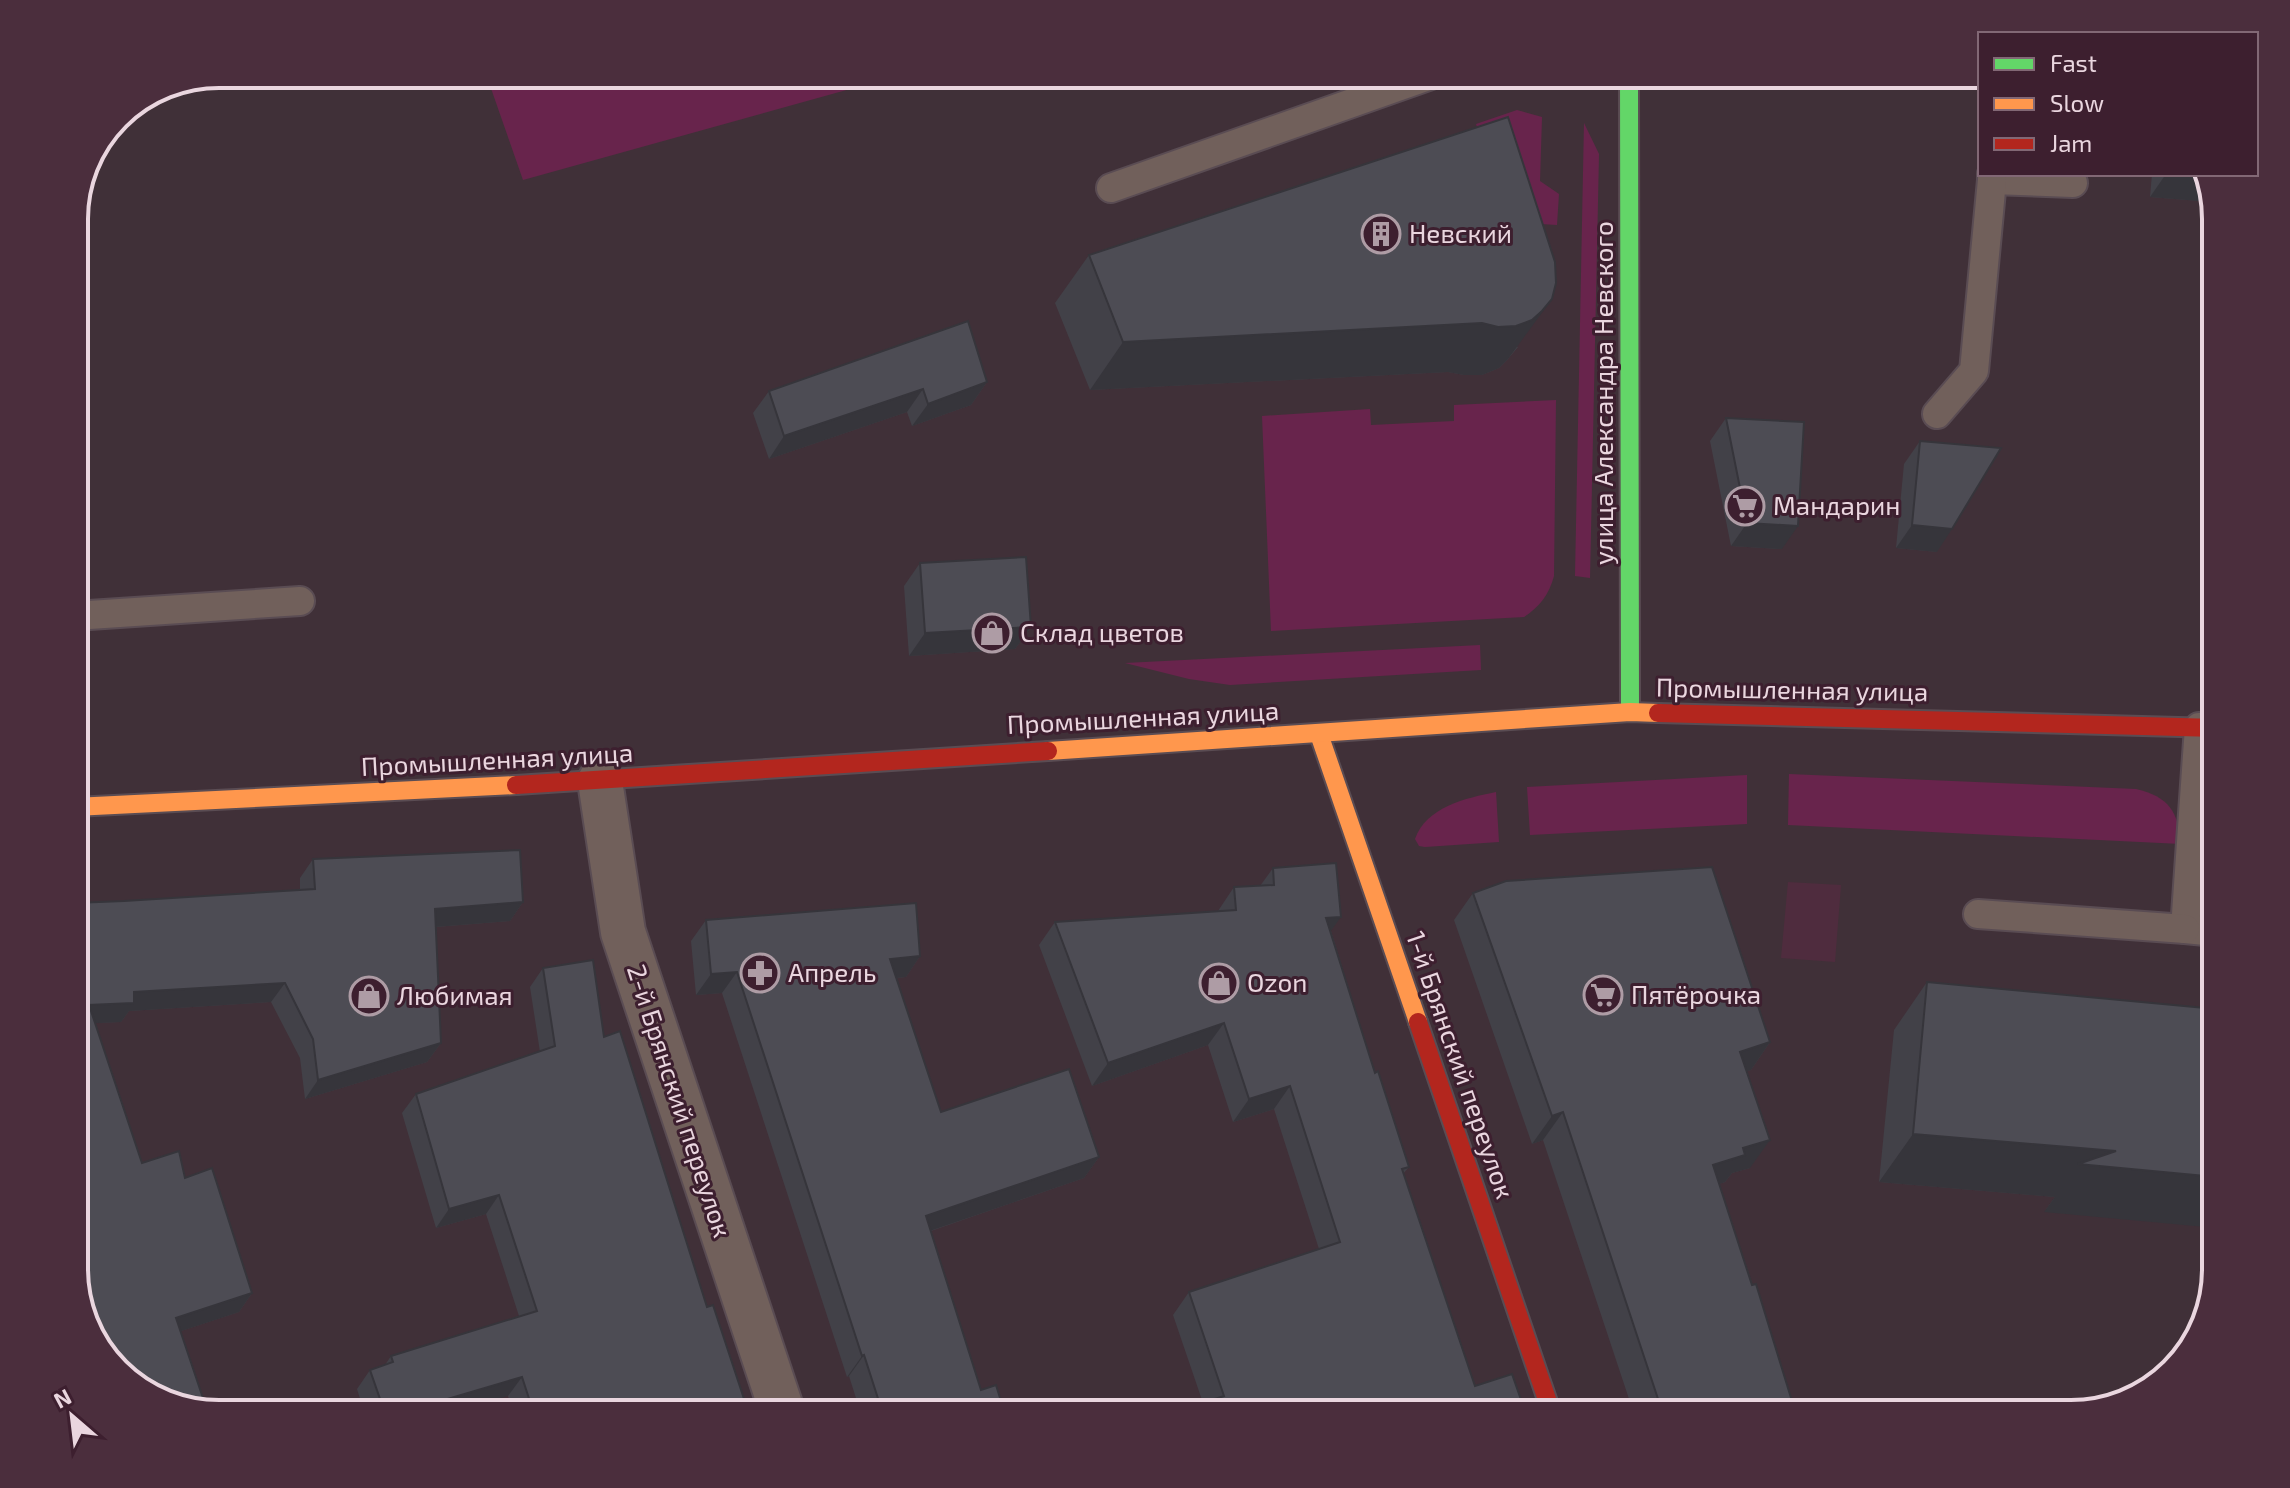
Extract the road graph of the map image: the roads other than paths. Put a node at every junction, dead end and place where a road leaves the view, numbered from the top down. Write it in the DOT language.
graph roads {
  1 [pos="1394,88"];
  2 [pos="1629,88"];
  3 [pos="1992,177"];
  4 [pos="2073,183"];
  5 [pos="1111,188"];
  6 [pos="1937,414"];
  7 [pos="300,601"];
  8 [pos="88,615"];
  9 [pos="1630,712"];
  10 [pos="2202,727"];
  11 [pos="1319,734"];
  12 [pos="2202,780"];
  13 [pos="600,781"];
  14 [pos="88,806"];
  15 [pos="1978,914"];
  16 [pos="2185,929"];
  17 [pos="2202,931"];
  18 [pos="778,1400"];
  19 [pos="1547,1400"];
  1 -- 5 [label="lane"];
  2 -- 9 [label="street, улица Александра Невского"];
  3 -- 4 [label="lane"];
  3 -- 6 [label="lane"];
  7 -- 8 [label="lane"];
  9 -- 10 [label="street, Промышленная улица"];
  9 -- 11 [label="street, Промышленная улица"];
  11 -- 13 [label="street, Промышленная улица"];
  11 -- 19 [label="street, 1-й Брянский переулок"];
  12 -- 16 [label="lane"];
  13 -- 14 [label="street, Промышленная улица"];
  13 -- 18 [label="street, 2-й Брянский переулок"];
  15 -- 16 [label="lane"];
  16 -- 17 [label="lane"];
}
